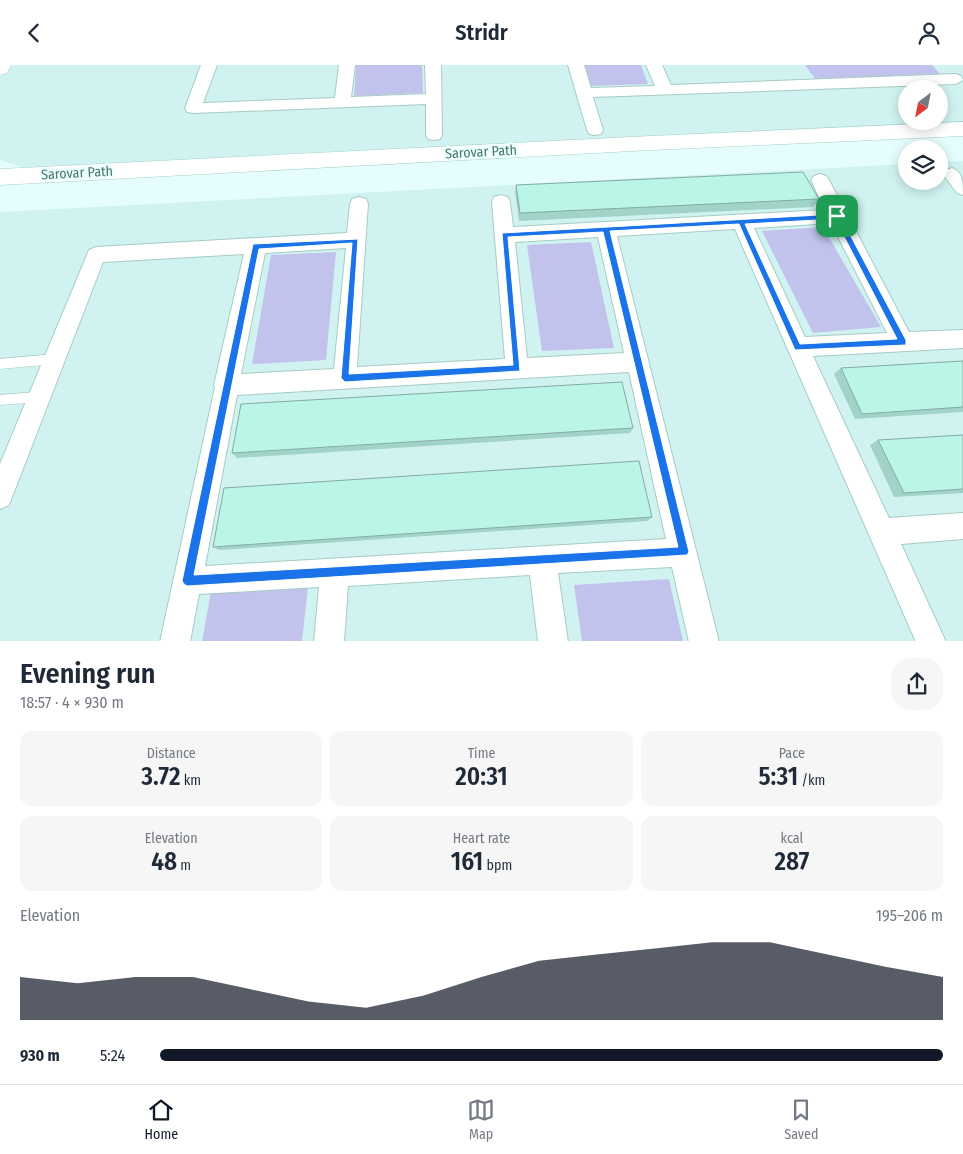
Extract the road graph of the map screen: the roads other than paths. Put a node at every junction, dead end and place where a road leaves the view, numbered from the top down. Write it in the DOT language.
graph roads {
  1 [pos="2,65"];
  2 [pos="209,65"];
  3 [pos="347,65"];
  4 [pos="433,65"];
  5 [pos="576,65"];
  6 [pos="654,65"];
  7 [pos="943,65"];
  8 [pos="0,69"];
  9 [pos="959,83"];
  10 [pos="665,90"];
  11 [pos="584,93"];
  12 [pos="433,99"];
  13 [pos="342,102"];
  14 [pos="963,129"];
  15 [pos="595,130"];
  16 [pos="434,135"];
  17 [pos="963,146"];
  18 [pos="952,174"];
  19 [pos="0,177"];
  20 [pos="820,180"];
  21 [pos="963,189"];
  22 [pos="0,190"];
  23 [pos="500,202"];
  24 [pos="359,204"];
  25 [pos="837,216"];
  26 [pos="741,221"];
  27 [pos="606,229"];
  28 [pos="504,235"];
  29 [pos="356,241"];
  30 [pos="256,246"];
  31 [pos="963,339"];
  32 [pos="903,342"];
  33 [pos="798,347"];
  34 [pos="55,359"];
  35 [pos="638,362"];
  36 [pos="0,364"];
  37 [pos="517,369"];
  38 [pos="345,378"];
  39 [pos="226,385"];
  40 [pos="40,397"];
  41 [pos="0,400"];
  42 [pos="0,496"];
  43 [pos="963,526"];
  44 [pos="883,532"];
  45 [pos="684,552"];
  46 [pos="542,560"];
  47 [pos="335,572"];
  48 [pos="187,581"];
  49 [pos="174,641"];
  50 [pos="329,641"];
  51 [pos="553,641"];
  52 [pos="704,641"];
  53 [pos="931,641"];
  1 -- 8 [label="main road"];
  2 -- 13 [label="street"];
  3 -- 13 [label="street"];
  4 -- 12 [label="street"];
  5 -- 11 [label="street"];
  6 -- 10 [label="street"];
  7 -- 9 [label="street"];
  9 -- 10 [label="street"];
  10 -- 11 [label="street"];
  11 -- 15 [label="street"];
  12 -- 13 [label="street"];
  12 -- 16 [label="street"];
  14 -- 19 [label="main road, Sarovar Path"];
  17 -- 22 [label="main road, Sarovar Path"];
  18 -- 21 [label="street"];
  20 -- 25 [label="street"];
  23 -- 28 [label="street"];
  24 -- 29 [label="street"];
  25 -- 26 [label="street"];
  25 -- 32 [label="street"];
  26 -- 27 [label="street"];
  26 -- 33 [label="street"];
  27 -- 28 [label="street"];
  27 -- 35 [label="street"];
  28 -- 37 [label="street"];
  29 -- 30 [label="street"];
  29 -- 38 [label="street"];
  30 -- 34 [label="street"];
  30 -- 39 [label="street"];
  31 -- 32 [label="street"];
  32 -- 33 [label="street"];
  33 -- 44 [label="street"];
  34 -- 36 [label="lane"];
  34 -- 40 [label="street"];
  35 -- 37 [label="street"];
  35 -- 45 [label="street"];
  37 -- 38 [label="street"];
  38 -- 39 [label="street"];
  39 -- 48 [label="street"];
  40 -- 41 [label="lane"];
  40 -- 42 [label="street"];
  43 -- 44 [label="street"];
  44 -- 53 [label="street"];
  45 -- 46 [label="street"];
  45 -- 52 [label="street"];
  46 -- 47 [label="street"];
  46 -- 51 [label="street"];
  47 -- 48 [label="street"];
  47 -- 50 [label="street"];
  48 -- 49 [label="street"];
}
